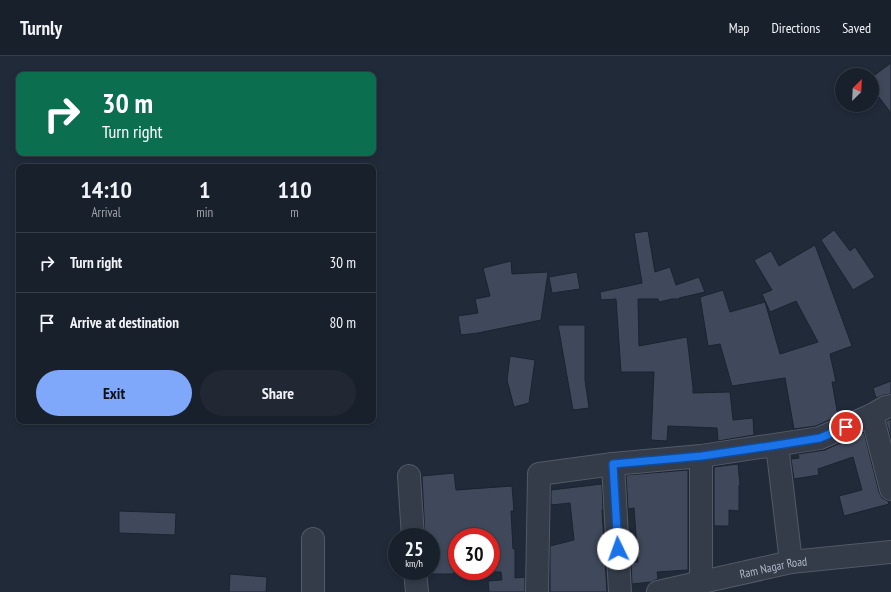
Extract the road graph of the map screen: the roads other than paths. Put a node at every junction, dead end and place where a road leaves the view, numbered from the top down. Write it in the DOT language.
graph roads {
  1 [pos="891,406"];
  2 [pos="872,416"];
  3 [pos="777,445"];
  4 [pos="702,456"];
  5 [pos="613,464"];
  6 [pos="409,476"];
  7 [pos="891,489"];
  8 [pos="412,528"];
  9 [pos="313,538"];
  10 [pos="891,552"];
  11 [pos="791,562"];
  12 [pos="416,580"];
  13 [pos="701,582"];
  14 [pos="313,592"];
  15 [pos="417,592"];
  16 [pos="537,592"];
  17 [pos="620,592"];
  18 [pos="658,592"];
  1 -- 2 [label="street"];
  2 -- 3 [label="street"];
  2 -- 7 [label="street"];
  3 -- 4 [label="street"];
  3 -- 11 [label="street"];
  4 -- 5 [label="street"];
  4 -- 13 [label="street"];
  5 -- 16 [label="street"];
  5 -- 17 [label="street"];
  6 -- 8 [label="street"];
  9 -- 14 [label="street"];
  10 -- 11 [label="street, Ram Nagar Road"];
  11 -- 13 [label="street, Ram Nagar Road"];
  12 -- 15 [label="street"];
  13 -- 18 [label="street, Ram Nagar Road"];
}
